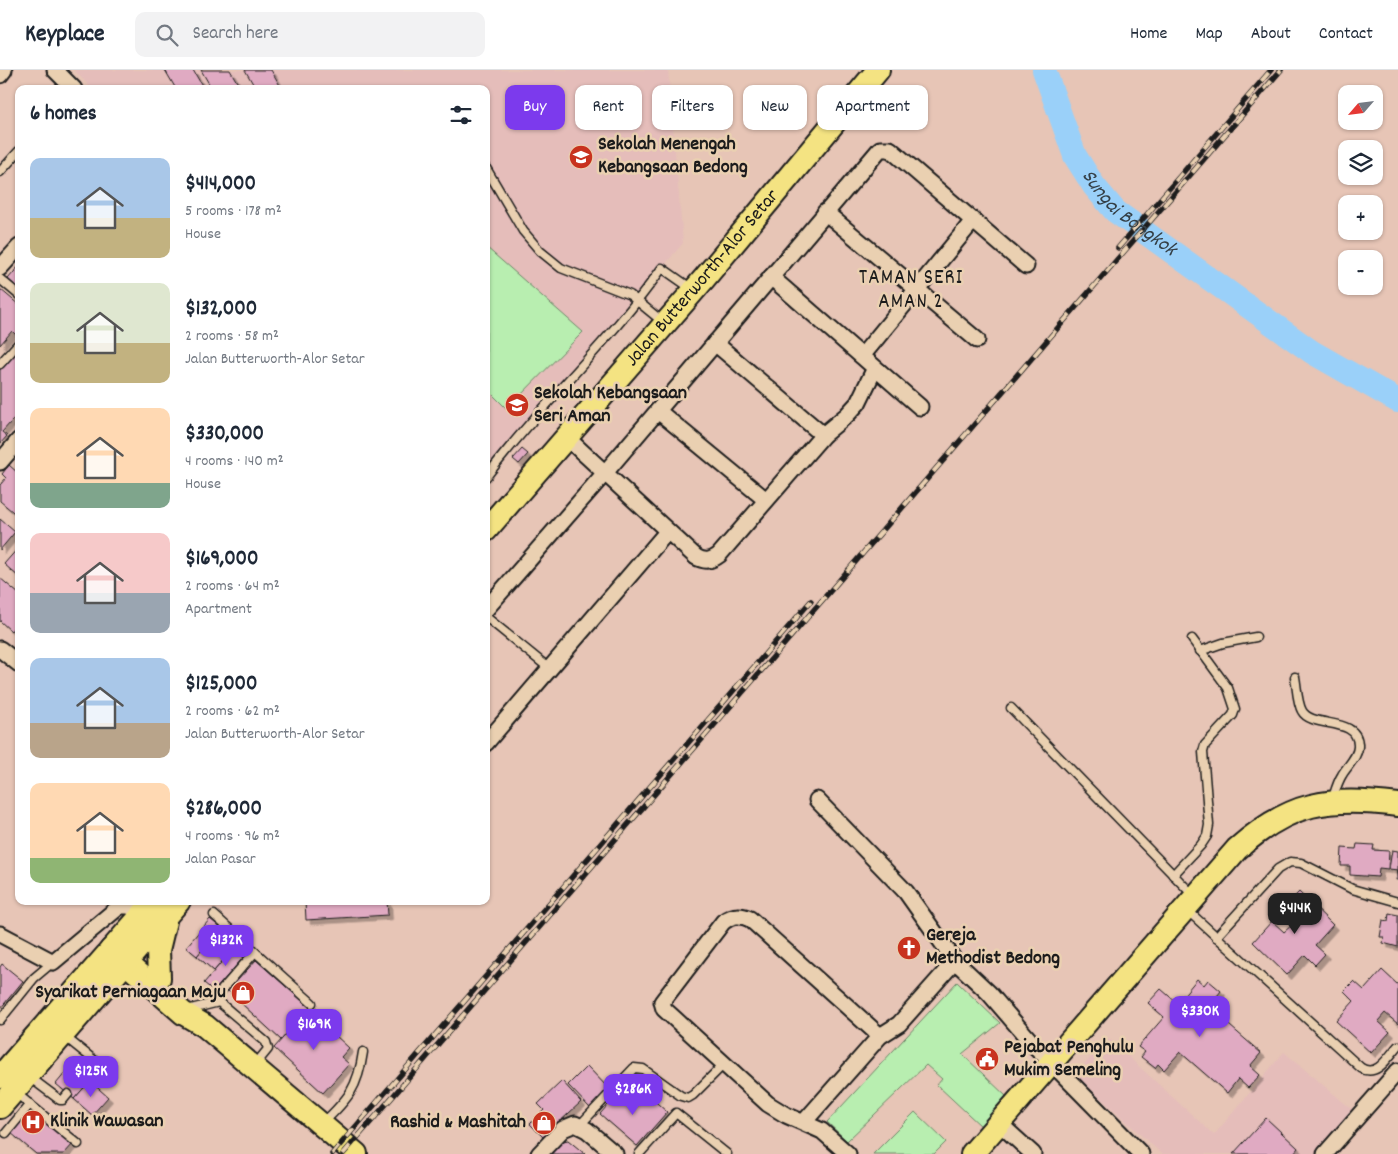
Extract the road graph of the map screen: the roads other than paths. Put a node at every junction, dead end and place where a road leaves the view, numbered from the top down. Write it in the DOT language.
graph roads {
  1 [pos="4,70"];
  2 [pos="55,70"];
  3 [pos="878,70"];
  4 [pos="0,75"];
  5 [pos="70,85"];
  6 [pos="15,155"];
  7 [pos="0,172"];
  8 [pos="490,175"];
  9 [pos="826,212"];
  10 [pos="972,222"];
  11 [pos="15,251"];
  12 [pos="1026,266"];
  13 [pos="0,268"];
  14 [pos="771,277"];
  15 [pos="0,279"];
  16 [pos="693,290"];
  17 [pos="917,291"];
  18 [pos="15,292"];
  19 [pos="638,302"];
  20 [pos="664,324"];
  21 [pos="977,340"];
  22 [pos="715,343"];
  23 [pos="15,347"];
  24 [pos="862,356"];
  25 [pos="0,364"];
  26 [pos="875,368"];
  27 [pos="920,406"];
  28 [pos="658,411"];
  29 [pos="823,435"];
  30 [pos="566,437"];
  31 [pos="15,444"];
  32 [pos="1,458"];
  33 [pos="490,472"];
  34 [pos="604,474"];
  35 [pos="766,500"];
  36 [pos="490,525"];
  37 [pos="667,532"];
  38 [pos="490,603"];
  39 [pos="490,620"];
  40 [pos="1256,637"];
  41 [pos="1192,639"];
  42 [pos="0,649"];
  43 [pos="1200,651"];
  44 [pos="15,661"];
  45 [pos="550,669"];
  46 [pos="1296,676"];
  47 [pos="1011,708"];
  48 [pos="490,738"];
  49 [pos="817,800"];
  50 [pos="1331,802"];
  51 [pos="1398,805"];
  52 [pos="1173,875"];
  53 [pos="1398,902"];
  54 [pos="1190,903"];
  55 [pos="149,906"];
  56 [pos="214,915"];
  57 [pos="0,934"];
  58 [pos="1216,937"];
  59 [pos="122,952"];
  60 [pos="255,952"];
  61 [pos="955,961"];
  62 [pos="53,962"];
  63 [pos="153,980"];
  64 [pos="99,993"];
  65 [pos="217,1002"];
  66 [pos="312,1003"];
  67 [pos="191,1008"];
  68 [pos="0,1020"];
  69 [pos="205,1026"];
  70 [pos="63,1035"];
  71 [pos="880,1036"];
  72 [pos="1398,1046"];
  73 [pos="363,1052"];
  74 [pos="1052,1062"];
  75 [pos="725,1063"];
  76 [pos="253,1067"];
  77 [pos="1398,1071"];
  78 [pos="83,1076"];
  79 [pos="11,1084"];
  80 [pos="68,1094"];
  81 [pos="804,1122"];
  82 [pos="999,1123"];
  83 [pos="321,1125"];
  84 [pos="580,1126"];
  85 [pos="6,1133"];
  86 [pos="78,1144"];
  87 [pos="356,1154"];
  88 [pos="539,1154"];
  89 [pos="615,1154"];
  90 [pos="639,1154"];
  91 [pos="727,1154"];
  92 [pos="848,1154"];
  93 [pos="972,1154"];
  94 [pos="1033,1154"];
  95 [pos="1141,1154"];
  96 [pos="1325,1154"];
  1 -- 4 [label="street"];
  2 -- 5 [label="street"];
  3 -- 16 [label="main road, Jalan Butterworth-Alor Setar"];
  6 -- 7 [label="lane"];
  8 -- 19 [label="lane"];
  9 -- 10 [label="street"];
  9 -- 14 [label="street"];
  9 -- 17 [label="street"];
  10 -- 12 [label="street"];
  10 -- 17 [label="street"];
  11 -- 13 [label="street"];
  14 -- 22 [label="street"];
  14 -- 24 [label="street"];
  15 -- 18 [label="lane"];
  16 -- 19 [label="lane"];
  16 -- 20 [label="main road, Jalan Butterworth-Alor Setar"];
  17 -- 21 [label="street"];
  17 -- 24 [label="street"];
  19 -- 20 [label="lane"];
  19 -- 33 [label="lane"];
  20 -- 30 [label="main road, Jalan Butterworth-Alor Setar"];
  22 -- 28 [label="street"];
  22 -- 29 [label="street"];
  23 -- 25 [label="lane"];
  24 -- 26 [label="street"];
  26 -- 27 [label="street"];
  26 -- 29 [label="street"];
  28 -- 34 [label="street"];
  28 -- 35 [label="street"];
  29 -- 35 [label="street"];
  30 -- 34 [label="street"];
  30 -- 36 [label="main road, Jalan Butterworth-Alor Setar"];
  31 -- 32 [label="street"];
  34 -- 37 [label="street"];
  34 -- 38 [label="street"];
  35 -- 37 [label="street"];
  37 -- 45 [label="street"];
  39 -- 45 [label="lane"];
  40 -- 43 [label="lane"];
  41 -- 43 [label="lane"];
  42 -- 44 [label="street"];
  43 -- 52 [label="lane"];
  45 -- 48 [label="street"];
  46 -- 50 [label="lane"];
  47 -- 52 [label="lane"];
  49 -- 61 [label="street"];
  50 -- 51 [label="main road"];
  50 -- 54 [label="main road"];
  52 -- 54 [label="lane"];
  53 -- 58 [label="lane"];
  54 -- 58 [label="lane"];
  54 -- 74 [label="main road"];
  55 -- 59 [label="main road"];
  55 -- 62 [label="street"];
  55 -- 63 [label="main road"];
  56 -- 60 [label="lane"];
  57 -- 62 [label="street"];
  58 -- 72 [label="lane"];
  59 -- 63 [label="main road"];
  59 -- 64 [label="main road"];
  59 -- 79 [label="main road"];
  60 -- 65 [label="lane"];
  60 -- 66 [label="lane"];
  61 -- 71 [label="street"];
  61 -- 74 [label="street"];
  62 -- 68 [label="lane"];
  63 -- 64 [label="main road"];
  63 -- 67 [label="main road"];
  63 -- 69 [label="main road"];
  64 -- 70 [label="main road"];
  65 -- 67 [label="lane"];
  65 -- 76 [label="lane"];
  67 -- 69 [label="main road"];
  69 -- 76 [label="main road"];
  70 -- 78 [label="lane"];
  70 -- 79 [label="main road"];
  71 -- 75 [label="street"];
  71 -- 81 [label="street"];
  73 -- 83 [label="lane"];
  74 -- 82 [label="main road"];
  74 -- 95 [label="street"];
  75 -- 81 [label="street"];
  75 -- 84 [label="lane"];
  76 -- 83 [label="main road"];
  77 -- 96 [label="street"];
  79 -- 80 [label="lane"];
  79 -- 85 [label="lane"];
  79 -- 86 [label="lane"];
  81 -- 92 [label="street"];
  82 -- 93 [label="main road"];
  82 -- 94 [label="street"];
  83 -- 87 [label="main road"];
  84 -- 88 [label="street"];
  84 -- 89 [label="street"];
  90 -- 91 [label="lane"];
}
